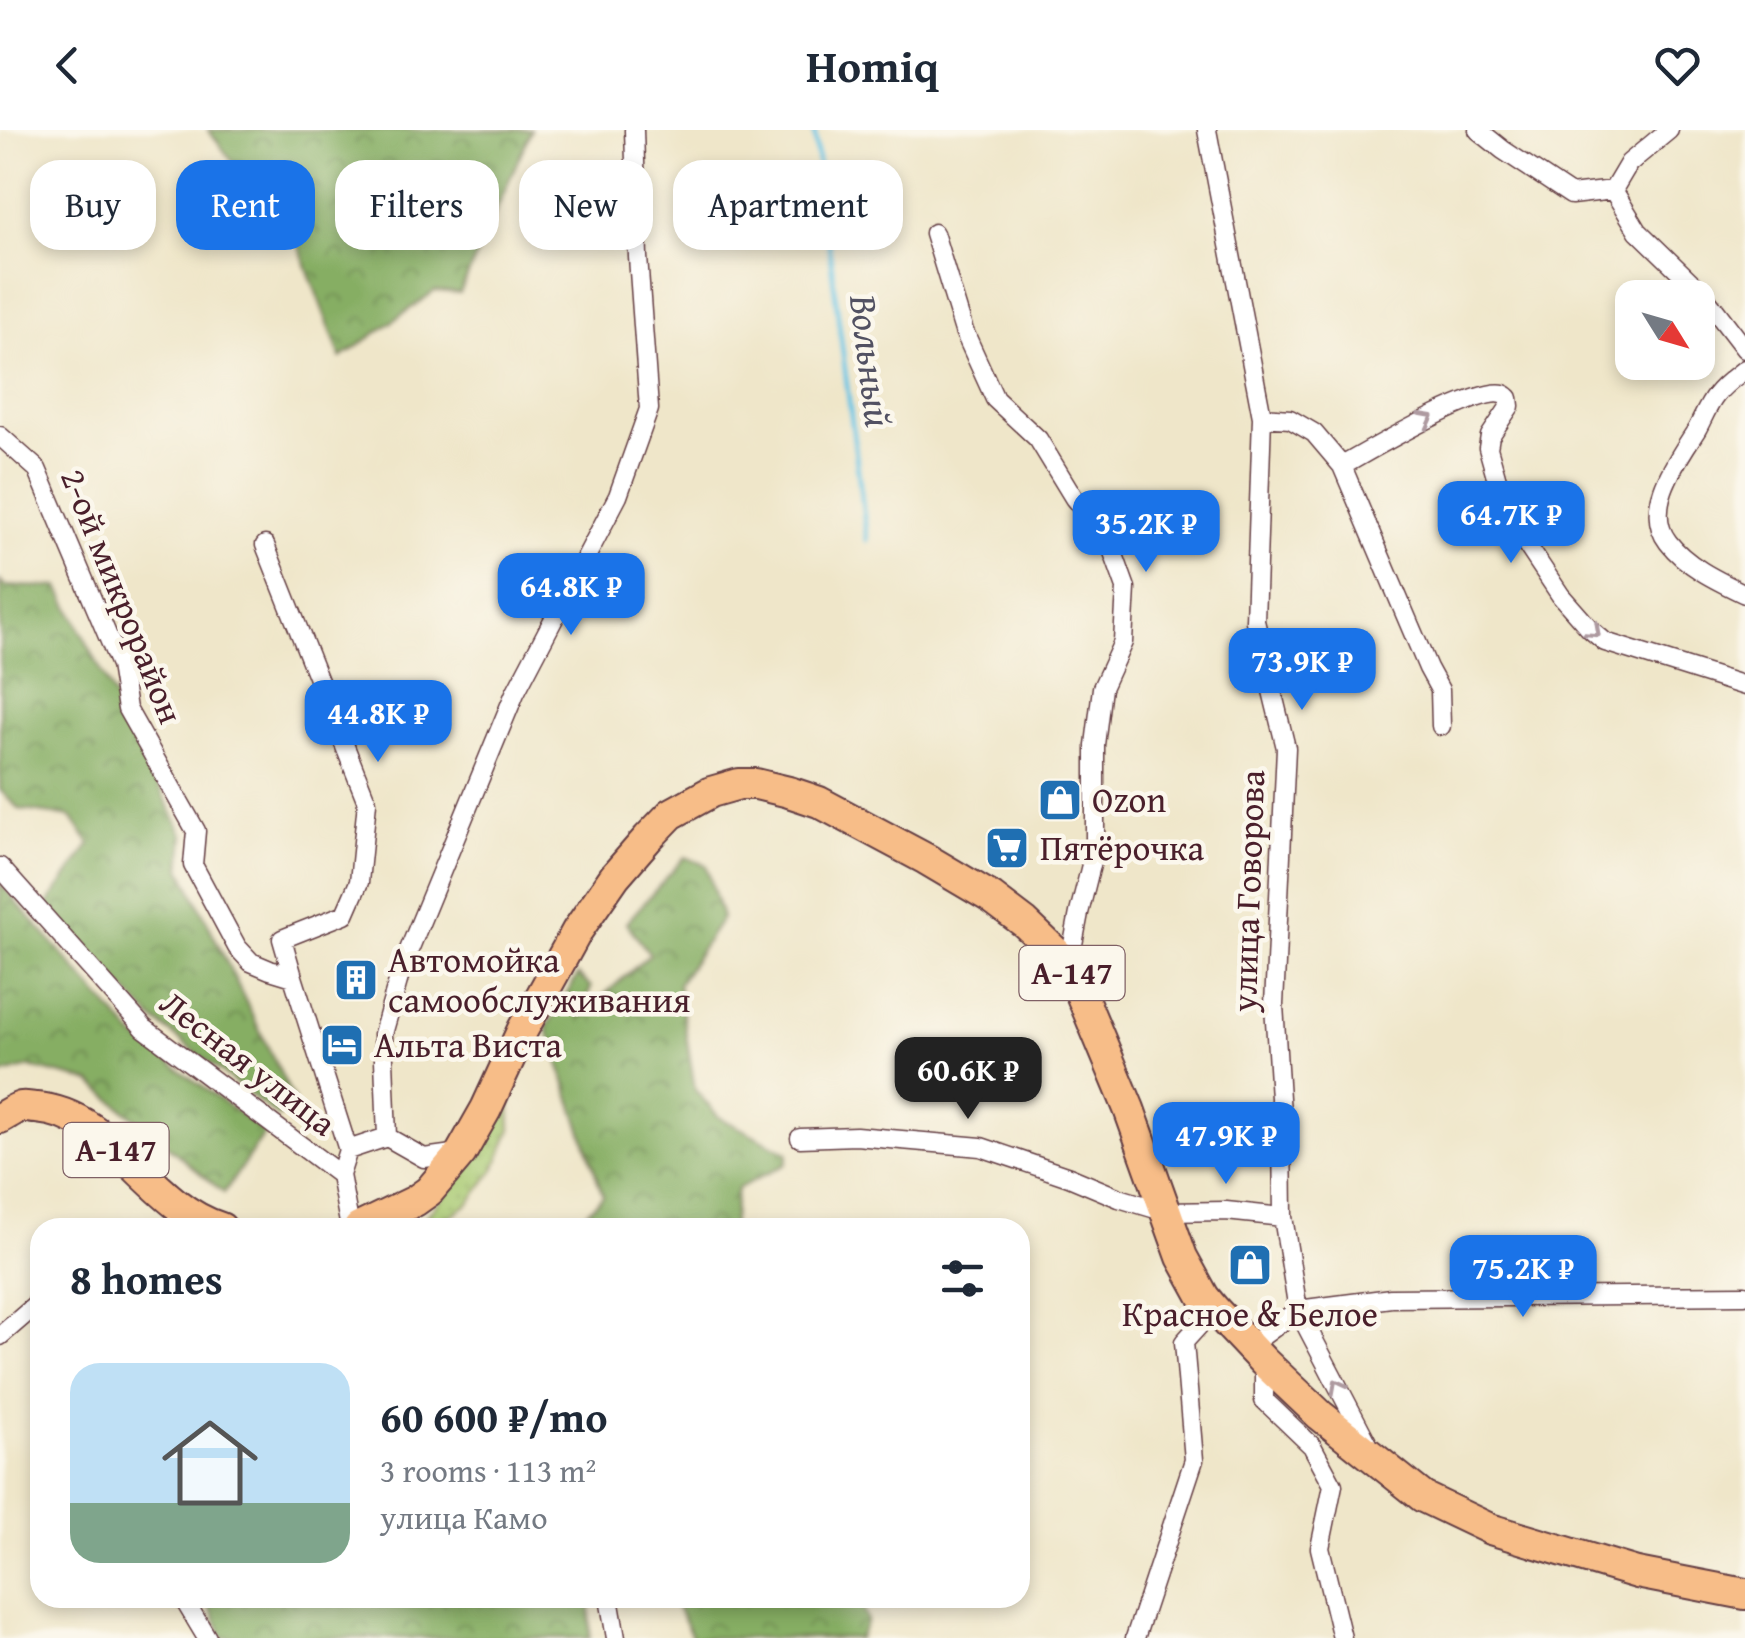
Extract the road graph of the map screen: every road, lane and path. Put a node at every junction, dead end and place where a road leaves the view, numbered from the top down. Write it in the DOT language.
graph roads {
  1 [pos="634,130"];
  2 [pos="1206,130"];
  3 [pos="1478,130"];
  4 [pos="1669,130"];
  5 [pos="1613,190"];
  6 [pos="934,233"];
  7 [pos="1745,349"];
  8 [pos="1745,370"];
  9 [pos="1262,417"];
  10 [pos="0,436"];
  11 [pos="1342,466"];
  12 [pos="265,545"];
  13 [pos="1745,594"];
  14 [pos="1745,686"];
  15 [pos="1441,726"];
  16 [pos="0,866"];
  17 [pos="1069,965"];
  18 [pos="293,976"];
  19 [pos="0,1118"];
  20 [pos="388,1137"];
  21 [pos="800,1138"];
  22 [pos="348,1150"];
  23 [pos="461,1153"];
  24 [pos="340,1175"];
  25 [pos="1166,1212"];
  26 [pos="178,1218"];
  27 [pos="357,1218"];
  28 [pos="378,1218"];
  29 [pos="1283,1218"];
  30 [pos="1745,1294"];
  31 [pos="1214,1309"];
  32 [pos="1298,1310"];
  33 [pos="30,1311"];
  34 [pos="0,1336"];
  35 [pos="1256,1354"];
  36 [pos="1378,1462"];
  37 [pos="1745,1594"];
  38 [pos="189,1608"];
  39 [pos="611,1608"];
  40 [pos="207,1638"];
  41 [pos="616,1638"];
  42 [pos="1135,1638"];
  43 [pos="1342,1638"];
  1 -- 20 [label="street"];
  2 -- 9 [label="street, улица Говорова"];
  3 -- 5 [label="street"];
  4 -- 5 [label="street"];
  5 -- 7 [label="street"];
  6 -- 17 [label="street"];
  8 -- 13 [label="street"];
  9 -- 11 [label="street"];
  9 -- 29 [label="street, улица Говорова"];
  10 -- 18 [label="street, 2-ой микрорайон"];
  11 -- 14 [label="street, one-way"];
  11 -- 15 [label="street"];
  12 -- 18 [label="street"];
  16 -- 24 [label="street, Лесная улица"];
  17 -- 23 [label="highway, А-147"];
  17 -- 25 [label="highway, А-147"];
  18 -- 22 [label="street"];
  19 -- 26 [label="highway, А-147"];
  20 -- 22 [label="street"];
  20 -- 23 [label="street"];
  21 -- 25 [label="street"];
  22 -- 24 [label="street"];
  23 -- 28 [label="highway, А-147"];
  24 -- 27 [label="street"];
  25 -- 29 [label="street"];
  25 -- 31 [label="highway, А-147"];
  29 -- 32 [label="street, улица Говорова"];
  30 -- 32 [label="street"];
  31 -- 35 [label="highway, А-147"];
  31 -- 42 [label="street"];
  32 -- 35 [label="street"];
  36 -- 32 [label="street, улица Говорова, one-way"];
  33 -- 34 [label="street"];
  35 -- 36 [label="highway, А-147"];
  35 -- 43 [label="street"];
  36 -- 37 [label="highway, А-147"];
  38 -- 40 [label="street"];
  39 -- 41 [label="street"];
}
